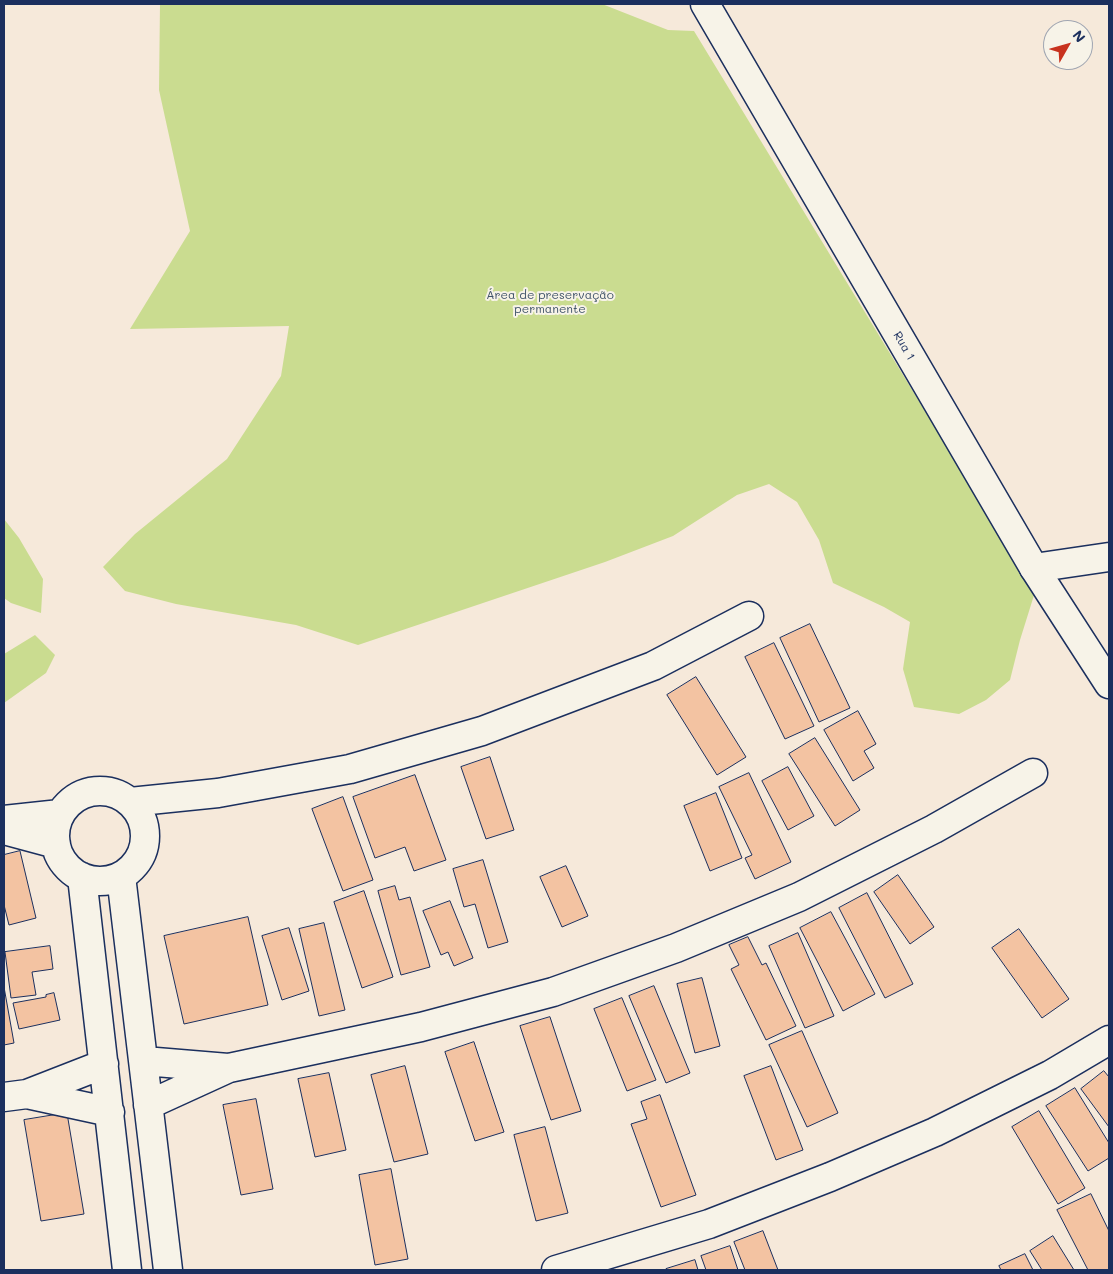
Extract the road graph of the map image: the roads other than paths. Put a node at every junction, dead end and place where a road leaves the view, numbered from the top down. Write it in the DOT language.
graph roads {
  1 [pos="705,4"];
  2 [pos="1109,557"];
  3 [pos="1034,568"];
  4 [pos="749,616"];
  5 [pos="1109,684"];
  6 [pos="1033,774"];
  7 [pos="218,794"];
  8 [pos="130,802"];
  9 [pos="60,814"];
  10 [pos="4,820"];
  11 [pos="144,825"];
  12 [pos="4,830"];
  13 [pos="56,844"];
  14 [pos="120,876"];
  15 [pos="82,877"];
  16 [pos="1109,1040"];
  17 [pos="144,1061"];
  18 [pos="104,1064"];
  19 [pos="229,1068"];
  20 [pos="16,1095"];
  21 [pos="148,1105"];
  22 [pos="110,1112"];
  23 [pos="127,1270"];
  24 [pos="168,1270"];
  25 [pos="556,1270"];
  1 -- 3 [label="street, Rua 1"];
  2 -- 3 [label="street"];
  3 -- 5 [label="street, Rua 1"];
  4 -- 7 [label="street"];
  6 -- 19 [label="street"];
  7 -- 8 [label="street"];
  7 -- 11 [label="street"];
  8 -- 9 [label="street"];
  8 -- 11 [label="street"];
  9 -- 10 [label="street"];
  9 -- 13 [label="street"];
  11 -- 14 [label="street"];
  12 -- 13 [label="street"];
  13 -- 15 [label="street"];
  14 -- 15 [label="street"];
  14 -- 17 [label="street"];
  15 -- 18 [label="street"];
  16 -- 25 [label="street"];
  17 -- 19 [label="street"];
  17 -- 21 [label="street"];
  18 -- 20 [label="street"];
  18 -- 22 [label="street"];
  19 -- 21 [label="street"];
  20 -- 22 [label="street"];
  21 -- 24 [label="street"];
  22 -- 23 [label="street"];
}
